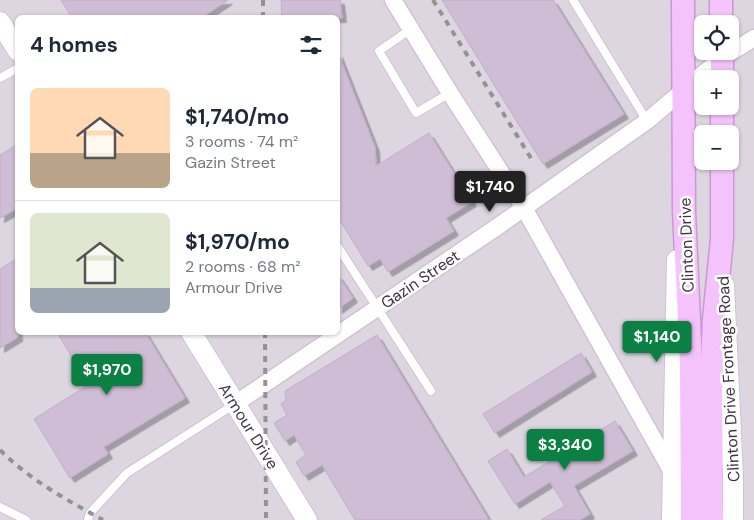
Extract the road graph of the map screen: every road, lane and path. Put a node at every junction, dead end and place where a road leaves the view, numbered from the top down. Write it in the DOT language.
graph roads {
  1 [pos="394,0"];
  2 [pos="573,0"];
  3 [pos="683,0"];
  4 [pos="721,0"];
  5 [pos="721,15"];
  6 [pos="0,22"];
  7 [pos="411,29"];
  8 [pos="754,38"];
  9 [pos="15,46"];
  10 [pos="722,63"];
  11 [pos="15,70"];
  12 [pos="0,78"];
  13 [pos="683,92"];
  14 [pos="450,93"];
  15 [pos="647,121"];
  16 [pos="722,170"];
  17 [pos="524,208"];
  18 [pos="684,211"];
  19 [pos="722,238"];
  20 [pos="340,251"];
  21 [pos="377,308"];
  22 [pos="340,333"];
  23 [pos="193,335"];
  24 [pos="337,335"];
  25 [pos="431,391"];
  26 [pos="234,404"];
  27 [pos="672,472"];
  28 [pos="0,507"];
  29 [pos="26,520"];
  30 [pos="88,520"];
  31 [pos="307,520"];
  32 [pos="672,520"];
  33 [pos="692,520"];
  34 [pos="712,520"];
  35 [pos="733,520"];
  1 -- 7 [label="street"];
  2 -- 15 [label="lane"];
  3 -- 13 [label="main road, Clinton Drive"];
  4 -- 5 [label="main road"];
  6 -- 9 [label="street"];
  7 -- 14 [label="street"];
  7 -- 14 [label="lane"];
  8 -- 10 [label="street, Gazin Street"];
  10 -- 13 [label="street, Gazin Street"];
  11 -- 12 [label="lane"];
  13 -- 15 [label="street, Gazin Street"];
  13 -- 18 [label="main road, Clinton Drive"];
  14 -- 17 [label="street"];
  15 -- 17 [label="street, Gazin Street"];
  16 -- 19 [label="main road, Clinton Drive"];
  17 -- 21 [label="street, Gazin Street"];
  17 -- 27 [label="street"];
  18 -- 27 [label="street"];
  18 -- 33 [label="main road, Clinton Drive"];
  19 -- 34 [label="main road, Clinton Drive"];
  19 -- 35 [label="street, Clinton Drive Frontage Road"];
  20 -- 21 [label="lane"];
  21 -- 22 [label="street, Gazin Street"];
  21 -- 25 [label="lane"];
  23 -- 26 [label="street, Armour Drive"];
  24 -- 26 [label="street, Gazin Street"];
  26 -- 30 [label="lane, Gazin Street"];
  26 -- 31 [label="street, Armour Drive"];
  27 -- 32 [label="street"];
  28 -- 29 [label="lane"];
}
